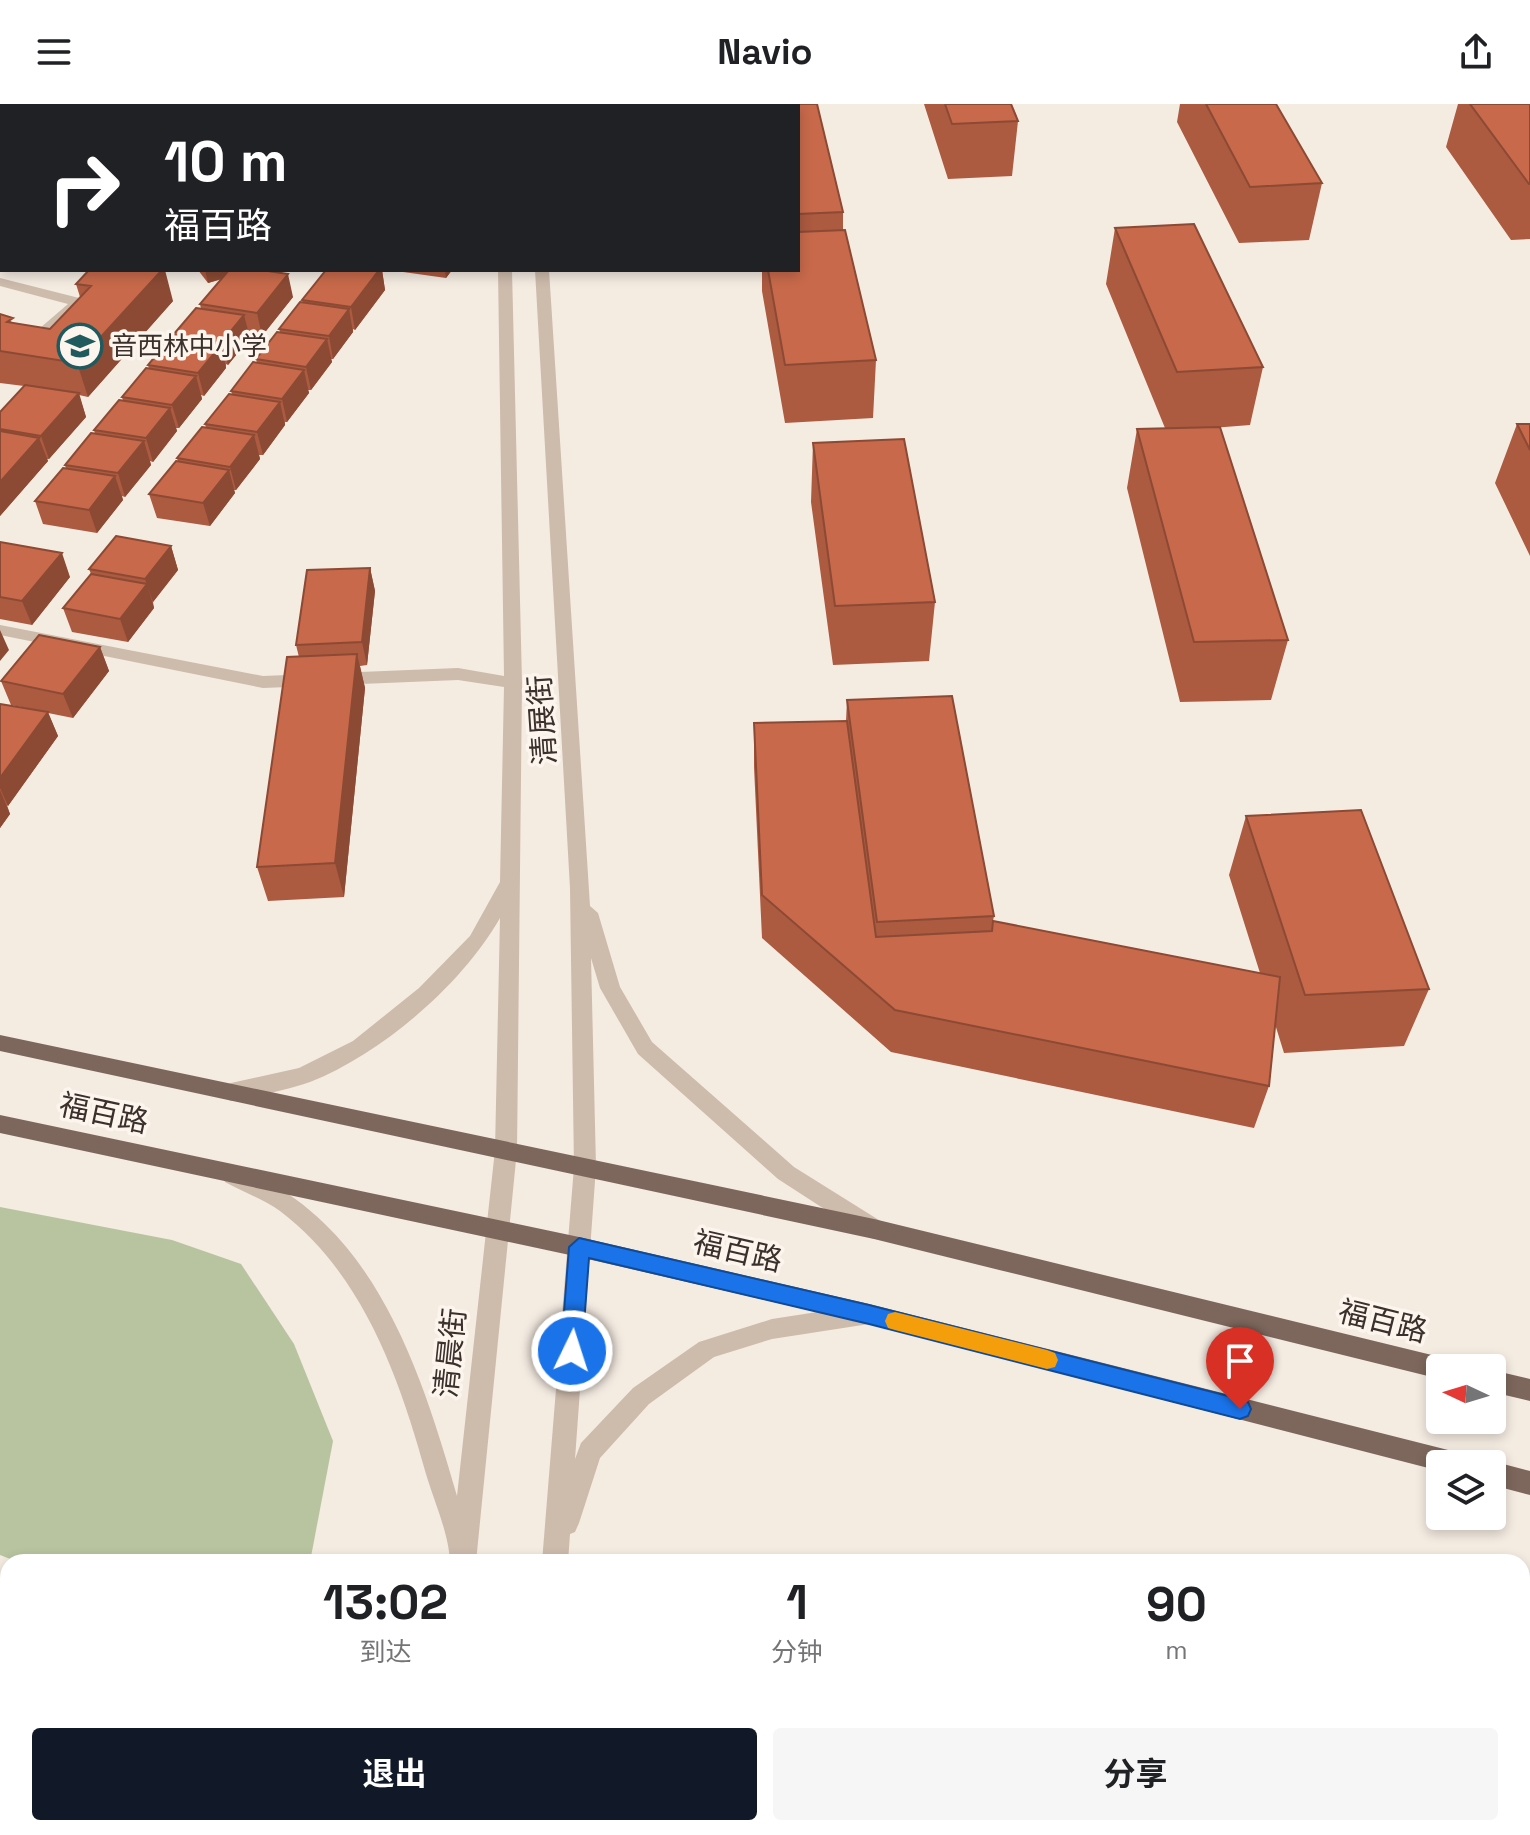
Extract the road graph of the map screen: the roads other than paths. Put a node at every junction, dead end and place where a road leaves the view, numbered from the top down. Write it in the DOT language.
graph roads {
  1 [pos="505,272"];
  2 [pos="542,272"];
  3 [pos="0,282"];
  4 [pos="37,338"];
  5 [pos="0,630"];
  6 [pos="513,683"];
  7 [pos="510,882"];
  8 [pos="580,888"];
  9 [pos="0,1043"];
  10 [pos="231,1092"];
  11 [pos="0,1124"];
  12 [pos="506,1150"];
  13 [pos="585,1167"];
  14 [pos="225,1172"];
  15 [pos="874,1229"];
  16 [pos="497,1231"];
  17 [pos="579,1247"];
  18 [pos="869,1314"];
  19 [pos="1426,1365"];
  20 [pos="1506,1384"];
  21 [pos="1530,1390"];
  22 [pos="1426,1456"];
  23 [pos="1506,1477"];
  24 [pos="1530,1483"];
  25 [pos="461,1554"];
  26 [pos="464,1554"];
  27 [pos="556,1554"];
  28 [pos="557,1554"];
  1 -- 6 [label="street, 清展街"];
  2 -- 8 [label="street, 清展街"];
  3 -- 4 [label="street"];
  5 -- 6 [label="street"];
  6 -- 7 [label="street, 清展街"];
  7 -- 10 [label="street"];
  7 -- 12 [label="street, 清展街"];
  8 -- 13 [label="street, 清展街"];
  8 -- 15 [label="street"];
  9 -- 10 [label="main road, 福百路"];
  10 -- 12 [label="main road, 福百路"];
  11 -- 14 [label="main road, 福百路"];
  12 -- 13 [label="main road, 福百路"];
  12 -- 16 [label="street, 清晨街"];
  13 -- 15 [label="main road, 福百路"];
  13 -- 17 [label="street"];
  14 -- 16 [label="main road, 福百路"];
  14 -- 25 [label="street"];
  15 -- 19 [label="main road, 福百路"];
  16 -- 17 [label="main road, 福百路"];
  16 -- 26 [label="street, 清晨街"];
  17 -- 18 [label="main road, 福百路"];
  17 -- 27 [label="street"];
  18 -- 22 [label="main road, 福百路"];
  18 -- 28 [label="street"];
  20 -- 21 [label="main road"];
  23 -- 24 [label="main road"];
}
